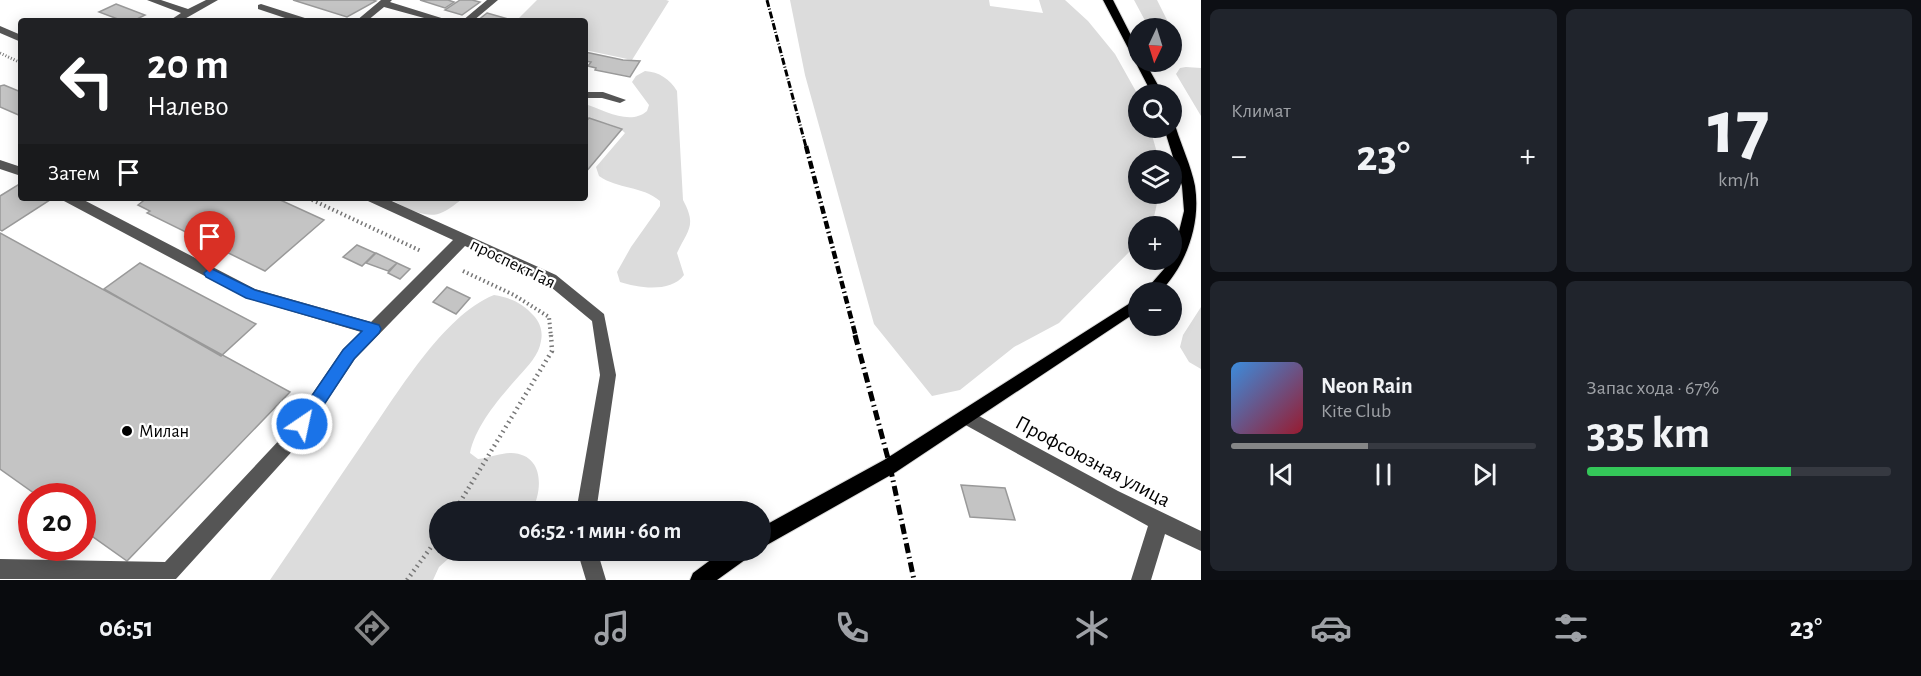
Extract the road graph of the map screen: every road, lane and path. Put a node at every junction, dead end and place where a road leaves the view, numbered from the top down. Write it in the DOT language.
graph roads {
  1 [pos="152,0"];
  2 [pos="213,0"];
  3 [pos="493,0"];
  4 [pos="1108,0"];
  5 [pos="386,2"];
  6 [pos="261,7"];
  7 [pos="189,13"];
  8 [pos="180,18"];
  9 [pos="295,18"];
  10 [pos="365,18"];
  11 [pos="437,18"];
  12 [pos="471,18"];
  13 [pos="0,29"];
  14 [pos="18,38"];
  15 [pos="1128,39"];
  16 [pos="0,53"];
  17 [pos="18,62"];
  18 [pos="588,94"];
  19 [pos="620,100"];
  20 [pos="1173,138"];
  21 [pos="0,164"];
  22 [pos="18,171"];
  23 [pos="75,201"];
  24 [pos="314,201"];
  25 [pos="380,201"];
  26 [pos="463,239"];
  27 [pos="442,261"];
  28 [pos="1160,282"];
  29 [pos="1128,311"];
  30 [pos="374,329"];
  31 [pos="966,417"];
  32 [pos="461,501"];
  33 [pos="588,501"];
  34 [pos="1159,522"];
  35 [pos="771,534"];
  36 [pos="1201,541"];
  37 [pos="429,550"];
  38 [pos="590,561"];
  39 [pos="727,561"];
  40 [pos="0,569"];
  41 [pos="407,580"];
  42 [pos="596,580"];
  43 [pos="700,580"];
  44 [pos="1141,580"];
  1 -- 7 [label="street"];
  2 -- 7 [label="street"];
  3 -- 12 [label="street"];
  4 -- 15 [label="main road"];
  5 -- 10 [label="street"];
  5 -- 11 [label="street"];
  6 -- 9 [label="street"];
  7 -- 8 [label="street"];
  13 -- 14 [label="street"];
  16 -- 17 [label="path"];
  18 -- 19 [label="street"];
  20 -- 28 [label="main road"];
  21 -- 22 [label="street"];
  23 -- 30 [label="street"];
  24 -- 27 [label="path"];
  25 -- 26 [label="street, проспект Гая"];
  26 -- 27 [label="street"];
  26 -- 33 [label="street, проспект Гая"];
  27 -- 30 [label="street"];
  27 -- 32 [label="path"];
  29 -- 31 [label="main road"];
  30 -- 40 [label="street"];
  31 -- 34 [label="street, Профсоюзная улица"];
  31 -- 35 [label="main road"];
  34 -- 36 [label="street, Профсоюзная улица"];
  34 -- 44 [label="street"];
  37 -- 41 [label="path"];
  38 -- 42 [label="street"];
  39 -- 43 [label="main road"];
}
